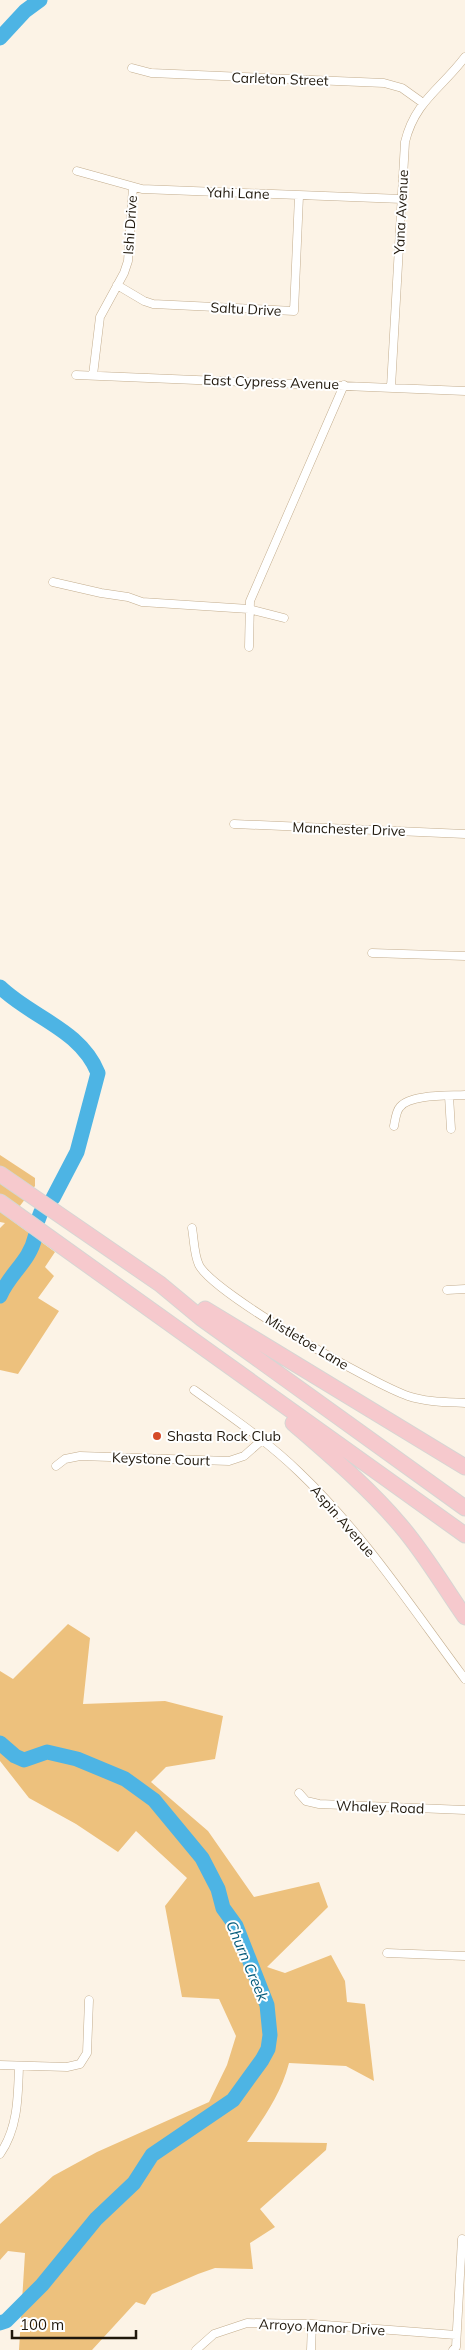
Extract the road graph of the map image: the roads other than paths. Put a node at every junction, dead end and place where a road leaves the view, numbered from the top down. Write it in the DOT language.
graph roads {
  1 [pos="465,57"];
  2 [pos="132,68"];
  3 [pos="423,103"];
  4 [pos="76,171"];
  5 [pos="133,187"];
  6 [pos="299,196"];
  7 [pos="402,199"];
  8 [pos="117,285"];
  9 [pos="76,375"];
  10 [pos="93,376"];
  11 [pos="344,385"];
  12 [pos="390,387"];
  13 [pos="465,391"];
  14 [pos="53,582"];
  15 [pos="250,609"];
  16 [pos="284,618"];
  17 [pos="249,647"];
  18 [pos="234,824"];
  19 [pos="465,834"];
  20 [pos="372,953"];
  21 [pos="465,956"];
  22 [pos="465,1095"];
  23 [pos="449,1096"];
  24 [pos="394,1126"];
  25 [pos="451,1129"];
  26 [pos="0,1174"];
  27 [pos="0,1202"];
  28 [pos="192,1228"];
  29 [pos="160,1284"];
  30 [pos="465,1289"];
  31 [pos="447,1290"];
  32 [pos="253,1384"];
  33 [pos="194,1390"];
  34 [pos="465,1403"];
  35 [pos="262,1440"];
  36 [pos="56,1466"];
  37 [pos="465,1467"];
  38 [pos="465,1508"];
  39 [pos="465,1535"];
  40 [pos="465,1617"];
  41 [pos="465,1679"];
  42 [pos="299,1793"];
  43 [pos="465,1810"];
  44 [pos="387,1953"];
  45 [pos="465,1956"];
  46 [pos="89,2000"];
  47 [pos="0,2065"];
  48 [pos="19,2066"];
  49 [pos="0,2154"];
  50 [pos="462,2239"];
  51 [pos="312,2324"];
  52 [pos="456,2335"];
  53 [pos="456,2349"];
  54 [pos="196,2350"];
  55 [pos="312,2350"];
  1 -- 3 [label="street, Yana Avenue"];
  2 -- 3 [label="street, Carleton Street"];
  3 -- 7 [label="street, Yana Avenue"];
  4 -- 5 [label="street, Yahi Lane"];
  5 -- 6 [label="street, Yahi Lane"];
  5 -- 8 [label="street, Ishi Drive"];
  6 -- 7 [label="street, Yahi Lane"];
  6 -- 8 [label="street, Saltu Drive"];
  7 -- 12 [label="street, Yana Avenue"];
  8 -- 10 [label="street, Ishi Drive"];
  9 -- 10 [label="street, East Cypress Avenue"];
  10 -- 11 [label="street, East Cypress Avenue"];
  11 -- 12 [label="street, East Cypress Avenue"];
  11 -- 15 [label="street"];
  12 -- 13 [label="street, East Cypress Avenue"];
  14 -- 15 [label="street"];
  15 -- 16 [label="street"];
  15 -- 17 [label="street"];
  18 -- 19 [label="street, Manchester Drive"];
  20 -- 21 [label="street"];
  22 -- 23 [label="street"];
  23 -- 24 [label="street"];
  23 -- 25 [label="street"];
  26 -- 29 [label="highway"];
  27 -- 32 [label="highway"];
  28 -- 34 [label="street, Mistletoe Lane"];
  29 -- 37 [label="highway"];
  29 -- 38 [label="highway"];
  30 -- 31 [label="street"];
  32 -- 39 [label="highway"];
  32 -- 40 [label="highway"];
  33 -- 35 [label="street, Aspin Avenue"];
  35 -- 36 [label="street, Keystone Court"];
  35 -- 41 [label="street, Aspin Avenue"];
  42 -- 43 [label="street, Whaley Road"];
  44 -- 45 [label="street"];
  46 -- 48 [label="street"];
  47 -- 48 [label="street"];
  48 -- 49 [label="street"];
  50 -- 52 [label="street"];
  51 -- 52 [label="street, Arroyo Manor Drive"];
  51 -- 54 [label="street, Arroyo Manor Drive"];
  51 -- 55 [label="street"];
  52 -- 53 [label="street"];
}
